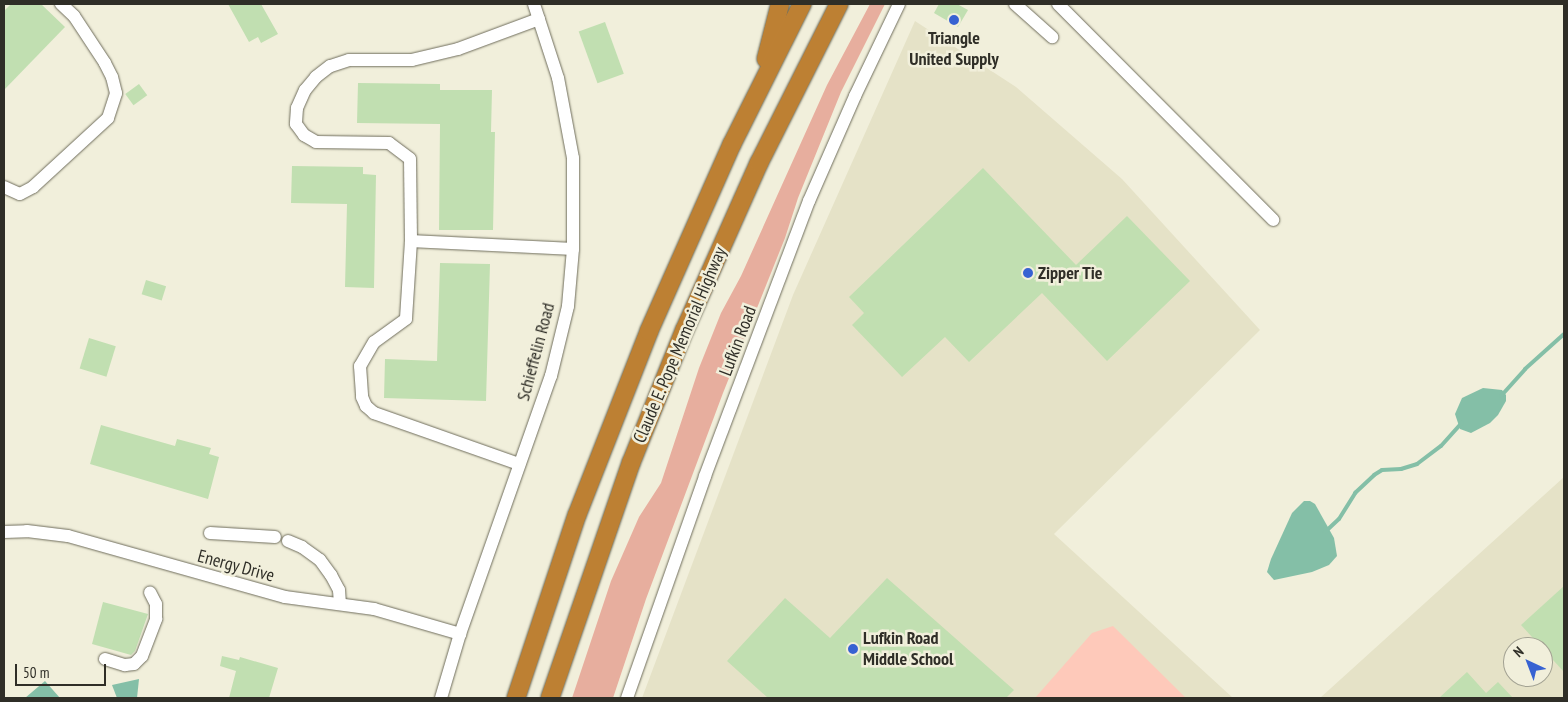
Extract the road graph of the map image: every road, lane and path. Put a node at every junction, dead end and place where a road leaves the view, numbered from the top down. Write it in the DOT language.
graph roads {
  1 [pos="61,4"];
  2 [pos="534,4"];
  3 [pos="780,4"];
  4 [pos="802,4"];
  5 [pos="840,4"];
  6 [pos="899,4"];
  7 [pos="1015,4"];
  8 [pos="1058,4"];
  9 [pos="539,19"];
  10 [pos="1052,37"];
  11 [pos="760,85"];
  12 [pos="4,188"];
  13 [pos="1273,220"];
  14 [pos="411,240"];
  15 [pos="573,248"];
  16 [pos="519,464"];
  17 [pos="4,532"];
  18 [pos="210,533"];
  19 [pos="275,537"];
  20 [pos="288,542"];
  21 [pos="150,592"];
  22 [pos="340,604"];
  23 [pos="460,634"];
  24 [pos="105,659"];
  25 [pos="441,698"];
  26 [pos="516,698"];
  27 [pos="550,698"];
  28 [pos="628,698"];
  1 -- 12 [label="street"];
  2 -- 9 [label="street, Schieffelin Road"];
  3 -- 11 [label="highway"];
  4 -- 11 [label="highway, Claude E. Pope Memorial Highway"];
  5 -- 27 [label="highway, Claude E. Pope Memorial Highway"];
  6 -- 28 [label="street, Lufkin Road"];
  7 -- 10 [label="street"];
  8 -- 13 [label="street"];
  9 -- 14 [label="street"];
  9 -- 15 [label="street, Schieffelin Road"];
  11 -- 26 [label="highway, Claude E. Pope Memorial Highway"];
  14 -- 15 [label="street"];
  14 -- 16 [label="street"];
  15 -- 16 [label="street, Schieffelin Road"];
  16 -- 23 [label="street, Schieffelin Road"];
  17 -- 22 [label="street, Energy Drive"];
  18 -- 19 [label="street"];
  20 -- 22 [label="street"];
  21 -- 24 [label="street"];
  22 -- 23 [label="street, Energy Drive"];
  23 -- 25 [label="street, Schieffelin Road"];
}
